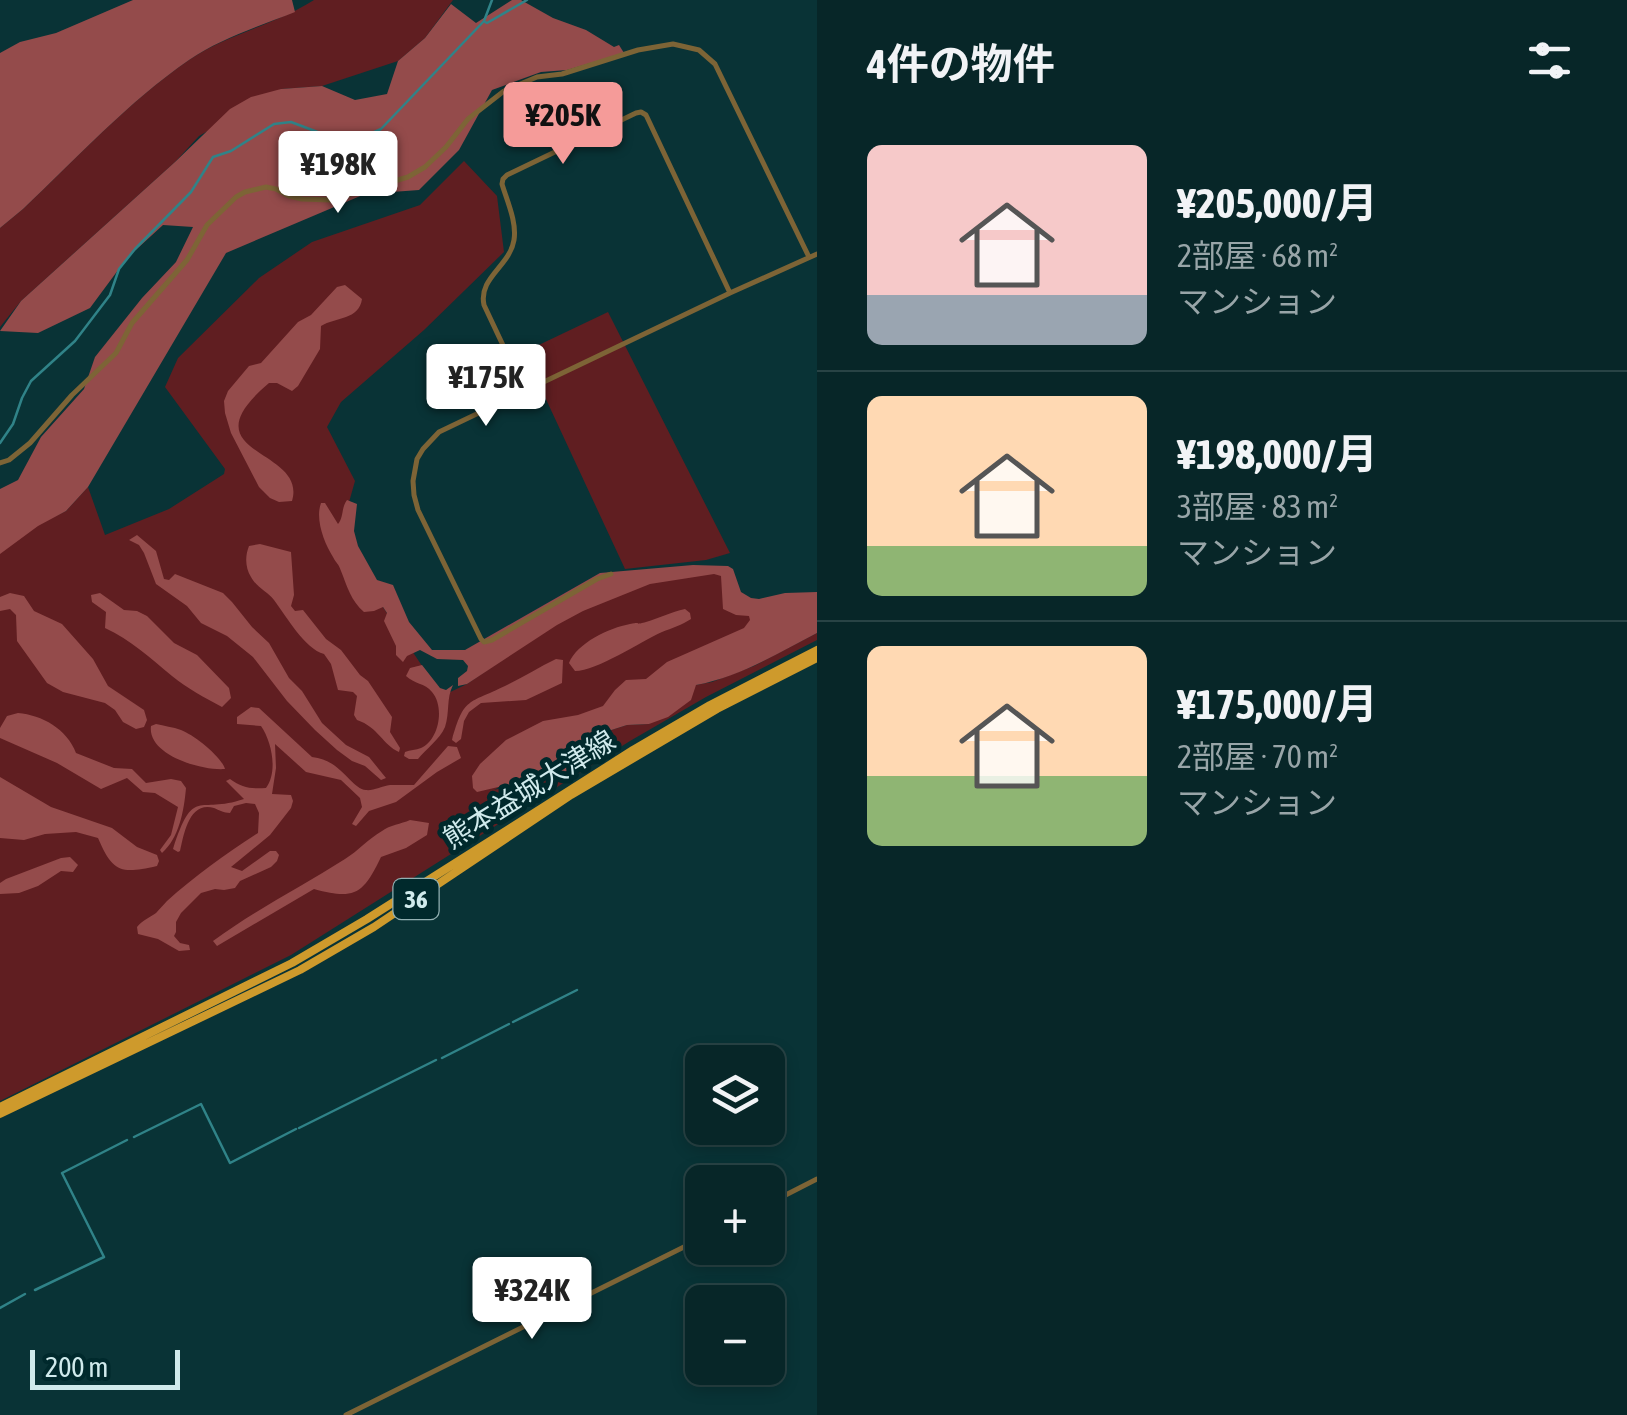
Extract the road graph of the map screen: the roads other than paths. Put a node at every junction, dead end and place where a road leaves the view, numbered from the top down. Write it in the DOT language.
graph roads {
  1 [pos="817,254"];
  2 [pos="809,257"];
  3 [pos="730,293"];
  4 [pos="525,392"];
  5 [pos="0,462"];
  6 [pos="611,574"];
  7 [pos="817,650"];
  8 [pos="817,658"];
  9 [pos="0,1111"];
  10 [pos="817,1179"];
  11 [pos="785,1195"];
  12 [pos="685,1246"];
  13 [pos="346,1415"];
  1 -- 2 [label="street"];
  2 -- 3 [label="street"];
  2 -- 5 [label="street"];
  3 -- 4 [label="street"];
  3 -- 4 [label="street"];
  4 -- 6 [label="street"];
  7 -- 9 [label="main road, 熊本益城大津線 / 36"];
  8 -- 9 [label="main road, 熊本益城大津線 / 36"];
  10 -- 11 [label="street"];
  12 -- 13 [label="street"];
}
